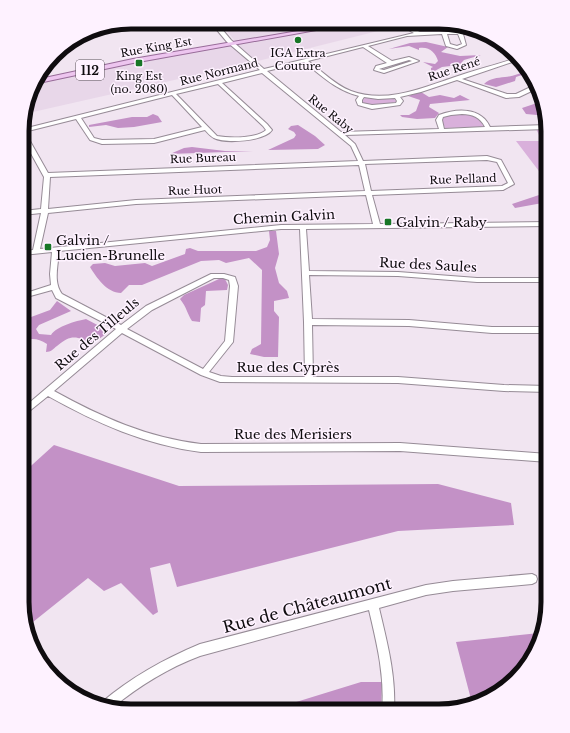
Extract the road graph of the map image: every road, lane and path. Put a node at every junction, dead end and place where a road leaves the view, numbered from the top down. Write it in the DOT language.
graph roads {
  1 [pos="219,29"];
  2 [pos="318,29"];
  3 [pos="410,29"];
  4 [pos="418,33"];
  5 [pos="444,33"];
  6 [pos="460,33"];
  7 [pos="468,33"];
  8 [pos="233,44"];
  9 [pos="364,46"];
  10 [pos="512,60"];
  11 [pos="305,61"];
  12 [pos="391,63"];
  13 [pos="264,72"];
  14 [pos="456,78"];
  15 [pos="43,80"];
  16 [pos="220,82"];
  17 [pos="531,89"];
  18 [pos="174,94"];
  19 [pos="363,96"];
  20 [pos="397,96"];
  21 [pos="77,117"];
  22 [pos="541,127"];
  23 [pos="205,128"];
  24 [pos="29,129"];
  25 [pos="488,129"];
  26 [pos="442,130"];
  27 [pos="340,134"];
  28 [pos="29,144"];
  29 [pos="360,162"];
  30 [pos="47,175"];
  31 [pos="369,193"];
  32 [pos="45,211"];
  33 [pos="29,212"];
  34 [pos="541,224"];
  35 [pos="377,225"];
  36 [pos="303,226"];
  37 [pos="56,249"];
  38 [pos="36,252"];
  39 [pos="29,253"];
  40 [pos="306,273"];
  41 [pos="541,280"];
  42 [pos="54,287"];
  43 [pos="29,294"];
  44 [pos="308,322"];
  45 [pos="120,330"];
  46 [pos="541,330"];
  47 [pos="204,374"];
  48 [pos="309,379"];
  49 [pos="541,389"];
  50 [pos="48,392"];
  51 [pos="29,408"];
  52 [pos="541,457"];
  53 [pos="532,579"];
  54 [pos="373,605"];
  55 [pos="111,702"];
  56 [pos="388,704"];
  1 -- 8 [label="street, Rue Raby"];
  2 -- 8 [label="main road, Rue King Est / 112"];
  3 -- 4 [label="street"];
  4 -- 5 [label="street, Rue Normand"];
  4 -- 9 [label="street, Rue Normand"];
  5 -- 6 [label="street, Rue Normand"];
  5 -- 6 [label="street"];
  6 -- 7 [label="street, Rue Normand"];
  8 -- 13 [label="street, Rue Raby"];
  8 -- 15 [label="main road, Rue King Est / 112"];
  9 -- 11 [label="street, Rue Normand"];
  9 -- 12 [label="street"];
  10 -- 14 [label="street, Rue René"];
  11 -- 13 [label="street, Rue Normand"];
  11 -- 19 [label="street, Rue René"];
  12 -- 12 [label="street"];
  13 -- 16 [label="street, Rue Normand"];
  13 -- 27 [label="street, Rue Raby"];
  14 -- 17 [label="street"];
  14 -- 20 [label="street, Rue René"];
  16 -- 18 [label="street, Rue Normand"];
  16 -- 23 [label="street"];
  18 -- 21 [label="street, Rue Normand"];
  18 -- 23 [label="street"];
  19 -- 20 [label="street, Rue René"];
  19 -- 20 [label="street, Rue René"];
  21 -- 23 [label="street"];
  21 -- 24 [label="street, Rue Normand"];
  22 -- 25 [label="street"];
  25 -- 26 [label="street"];
  25 -- 26 [label="street"];
  26 -- 27 [label="street"];
  27 -- 29 [label="street, Rue Raby"];
  28 -- 30 [label="street"];
  29 -- 30 [label="street, Rue Bureau"];
  29 -- 31 [label="street, Rue Raby"];
  29 -- 31 [label="street, Rue Pelland"];
  30 -- 32 [label="street"];
  31 -- 32 [label="street, Rue Huot"];
  31 -- 35 [label="street, Rue Raby"];
  32 -- 33 [label="street, Rue Huot"];
  32 -- 38 [label="street"];
  34 -- 35 [label="street, Chemin Galvin"];
  35 -- 36 [label="street, Chemin Galvin"];
  36 -- 37 [label="street, Chemin Galvin"];
  36 -- 40 [label="street"];
  37 -- 38 [label="street, Chemin Galvin"];
  37 -- 42 [label="street"];
  38 -- 39 [label="street, Chemin Galvin"];
  40 -- 41 [label="street, Rue des Saules"];
  40 -- 44 [label="street"];
  42 -- 43 [label="street"];
  42 -- 45 [label="street, Rue des Cyprès"];
  44 -- 46 [label="street"];
  44 -- 48 [label="street"];
  45 -- 47 [label="street, Rue des Cyprès"];
  45 -- 47 [label="street, Rue des Tilleuls"];
  45 -- 50 [label="street, Rue des Tilleuls"];
  47 -- 48 [label="street, Rue des Cyprès"];
  48 -- 49 [label="street, Rue des Cyprès"];
  50 -- 51 [label="street, Rue des Tilleuls"];
  50 -- 52 [label="street, Rue des Merisiers"];
  53 -- 54 [label="street, Rue de Châteaumont"];
  54 -- 55 [label="street, Rue de Châteaumont"];
  54 -- 56 [label="street"];
}
